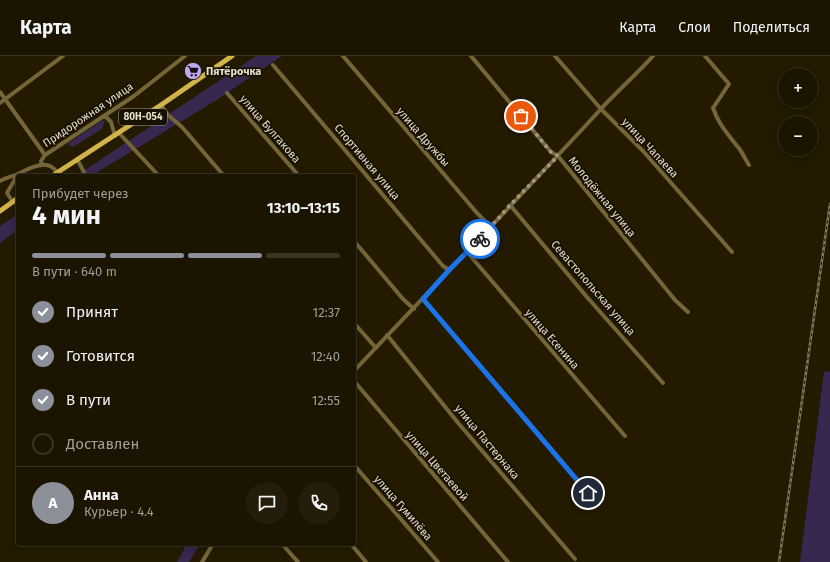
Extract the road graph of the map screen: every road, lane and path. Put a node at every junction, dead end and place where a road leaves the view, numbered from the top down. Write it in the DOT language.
graph roads {
  1 [pos="63,56"];
  2 [pos="185,56"];
  3 [pos="232,56"];
  4 [pos="343,56"];
  5 [pos="471,56"];
  6 [pos="555,56"];
  7 [pos="653,56"];
  8 [pos="705,56"];
  9 [pos="223,58"];
  10 [pos="273,65"];
  11 [pos="0,92"];
  12 [pos="227,93"];
  13 [pos="5,99"];
  14 [pos="0,103"];
  15 [pos="161,105"];
  16 [pos="601,109"];
  17 [pos="105,116"];
  18 [pos="117,134"];
  19 [pos="44,155"];
  20 [pos="558,156"];
  21 [pos="77,159"];
  22 [pos="42,165"];
  23 [pos="749,165"];
  24 [pos="57,172"];
  25 [pos="16,174"];
  26 [pos="18,174"];
  27 [pos="54,174"];
  28 [pos="85,174"];
  29 [pos="157,174"];
  30 [pos="222,174"];
  31 [pos="297,174"];
  32 [pos="16,178"];
  33 [pos="0,181"];
  34 [pos="16,200"];
  35 [pos="13,202"];
  36 [pos="510,205"];
  37 [pos="0,210"];
  38 [pos="491,227"];
  39 [pos="356,243"];
  40 [pos="467,252"];
  41 [pos="732,252"];
  42 [pos="449,270"];
  43 [pos="423,299"];
  44 [pos="414,308"];
  45 [pos="688,312"];
  46 [pos="356,325"];
  47 [pos="387,335"];
  48 [pos="376,348"];
  49 [pos="356,369"];
  50 [pos="663,383"];
  51 [pos="356,384"];
  52 [pos="625,436"];
  53 [pos="356,467"];
  54 [pos="598,504"];
  55 [pos="212,546"];
  56 [pos="284,546"];
  57 [pos="353,546"];
  58 [pos="294,558"];
  59 [pos="575,559"];
  60 [pos="202,562"];
  61 [pos="291,562"];
  62 [pos="298,562"];
  63 [pos="366,562"];
  64 [pos="438,562"];
  65 [pos="508,562"];
  1 -- 13 [label="street"];
  2 -- 17 [label="street, Придорожная улица"];
  3 -- 9 [label="main road, 80Н-054"];
  4 -- 38 [label="street, улица Дружбы"];
  5 -- 20 [label="street, Молодёжная улица"];
  6 -- 16 [label="street, улица Чапаева"];
  7 -- 16 [label="street"];
  8 -- 23 [label="street"];
  9 -- 15 [label="main road, 80Н-054"];
  10 -- 42 [label="street, Спортивная улица"];
  11 -- 13 [label="street"];
  12 -- 31 [label="street, улица Булгакова"];
  13 -- 14 [label="street"];
  13 -- 19 [label="street"];
  15 -- 18 [label="main road, 80Н-054"];
  15 -- 30 [label="street"];
  16 -- 20 [label="street"];
  16 -- 41 [label="street, улица Чапаева"];
  17 -- 18 [label="street"];
  17 -- 19 [label="street, Придорожная улица"];
  18 -- 21 [label="main road, 80Н-054"];
  18 -- 29 [label="street"];
  19 -- 22 [label="street, Придорожная улица"];
  20 -- 36 [label="street"];
  20 -- 45 [label="street, Молодёжная улица"];
  21 -- 24 [label="main road, 80Н-054"];
  21 -- 28 [label="street"];
  22 -- 24 [label="street"];
  22 -- 26 [label="street, Придорожная улица"];
  24 -- 27 [label="main road, 80Н-054"];
  25 -- 33 [label="street, Придорожная улица"];
  32 -- 35 [label="street"];
  34 -- 35 [label="main road"];
  35 -- 37 [label="main road"];
  36 -- 38 [label="street"];
  36 -- 50 [label="street, Севастопольская улица"];
  38 -- 40 [label="street"];
  39 -- 44 [label="street"];
  40 -- 42 [label="street"];
  40 -- 52 [label="street, улица Есенина"];
  42 -- 43 [label="street"];
  43 -- 44 [label="street"];
  43 -- 54 [label="street"];
  44 -- 47 [label="street"];
  46 -- 48 [label="street"];
  47 -- 48 [label="street"];
  47 -- 59 [label="street, улица Пастернака"];
  48 -- 49 [label="street"];
  51 -- 65 [label="street, улица Цветаевой"];
  53 -- 64 [label="street, улица Гумилёва"];
  55 -- 60 [label="street"];
  56 -- 58 [label="street"];
  57 -- 63 [label="street"];
  58 -- 61 [label="street"];
  58 -- 62 [label="street"];
}
